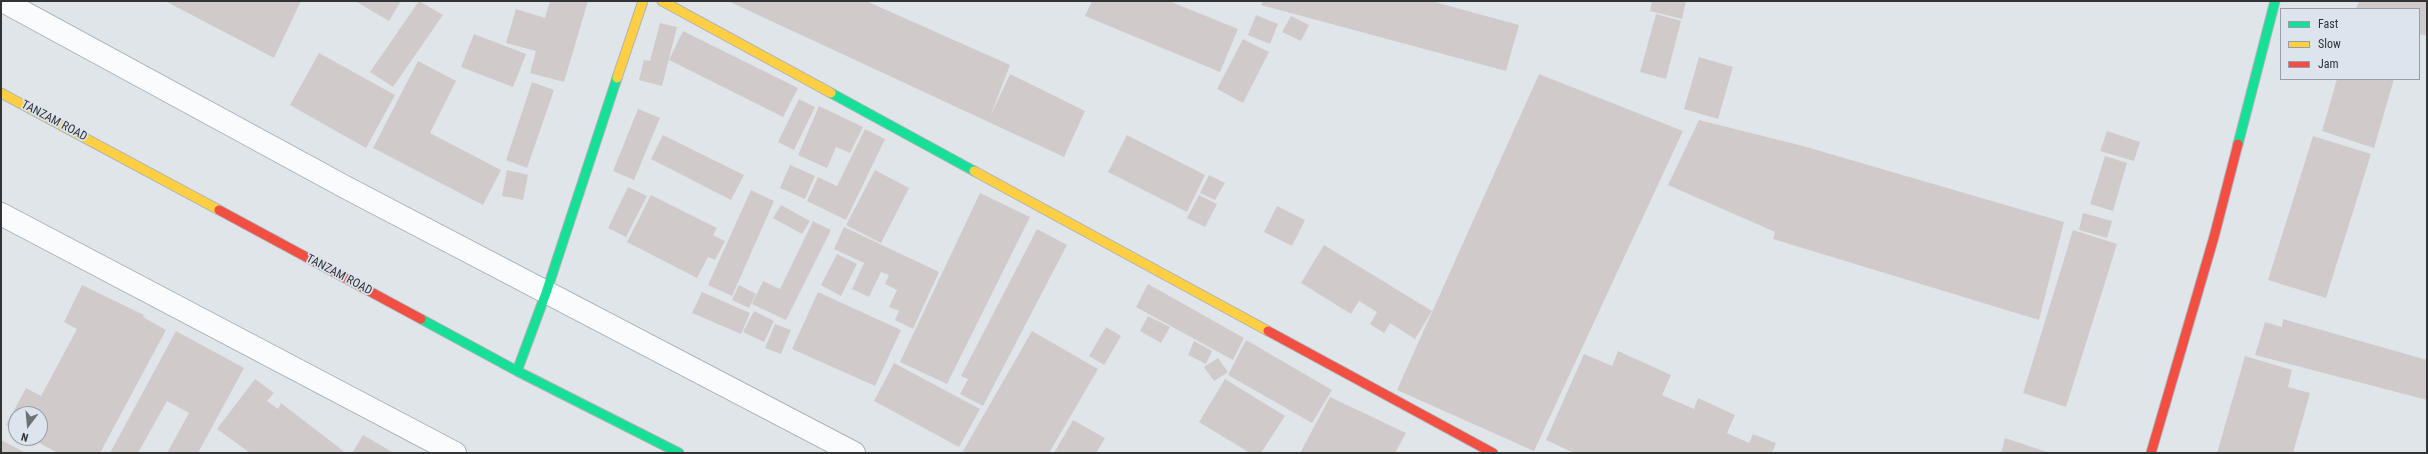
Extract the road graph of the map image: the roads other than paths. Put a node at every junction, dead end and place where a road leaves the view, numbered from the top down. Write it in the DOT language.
graph roads {
  1 [pos="3,1"];
  2 [pos="643,1"];
  3 [pos="662,1"];
  4 [pos="2275,1"];
  5 [pos="1,93"];
  6 [pos="1,214"];
  7 [pos="546,293"];
  8 [pos="517,371"];
  9 [pos="455,453"];
  10 [pos="679,453"];
  11 [pos="854,453"];
  12 [pos="1493,453"];
  13 [pos="2151,453"];
  1 -- 7 [label="lane"];
  2 -- 7 [label="main road"];
  3 -- 12 [label="main road"];
  4 -- 13 [label="main road"];
  5 -- 8 [label="main road, TANZAM ROAD"];
  6 -- 9 [label="lane"];
  7 -- 8 [label="main road"];
  7 -- 11 [label="lane"];
  8 -- 10 [label="main road, TANZAM ROAD"];
}
